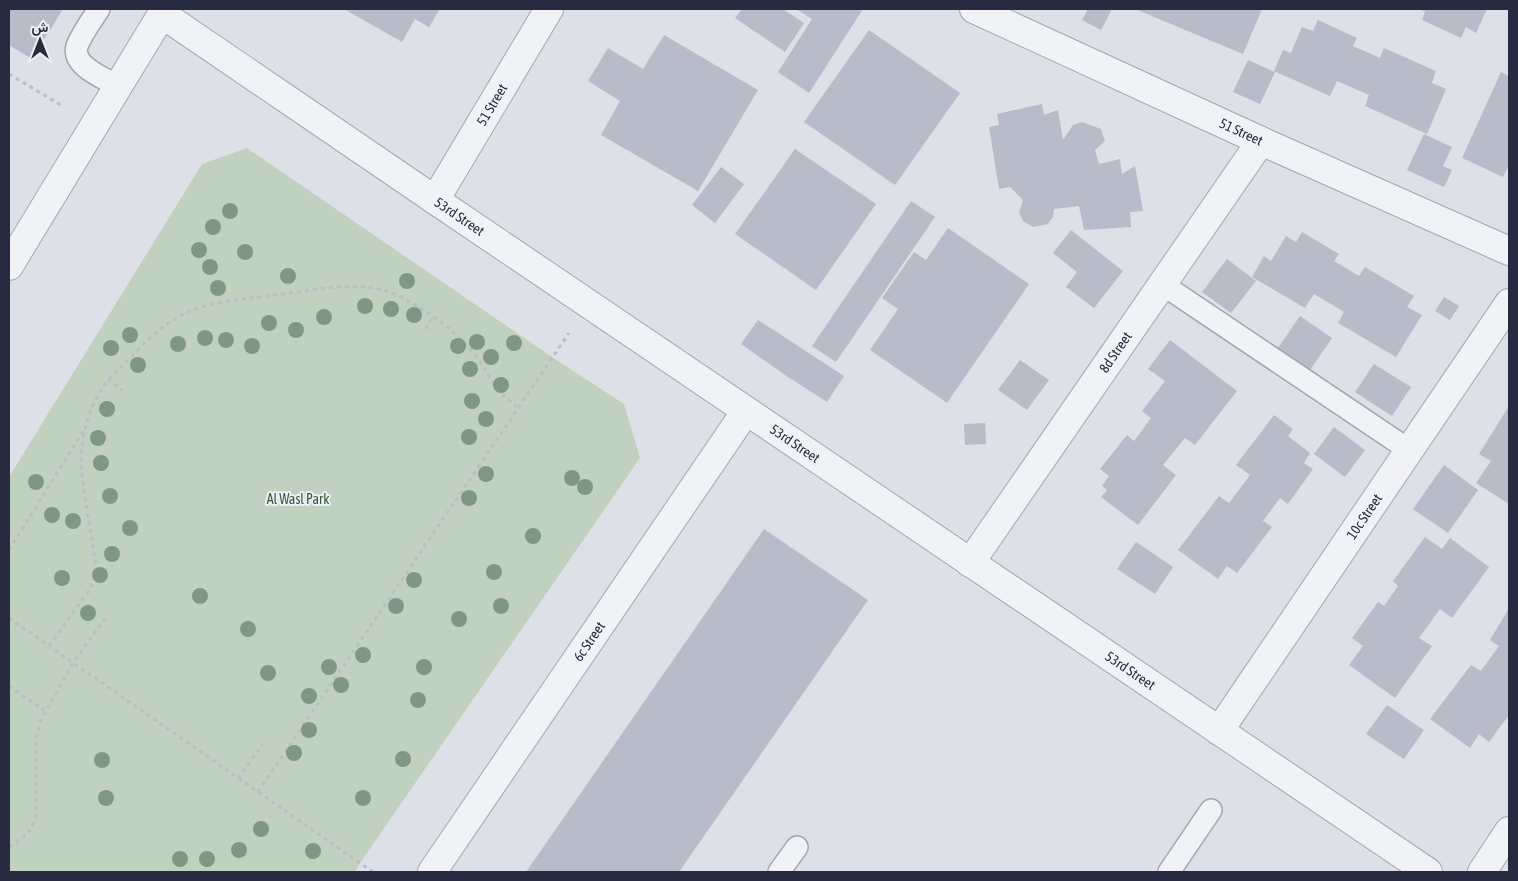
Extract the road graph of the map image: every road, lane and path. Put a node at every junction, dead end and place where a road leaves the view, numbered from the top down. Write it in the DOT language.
graph roads {
  1 [pos="99,9"];
  2 [pos="549,9"];
  3 [pos="974,9"];
  4 [pos="164,11"];
  5 [pos="9,74"];
  6 [pos="118,86"];
  7 [pos="94,125"];
  8 [pos="1261,142"];
  9 [pos="435,200"];
  10 [pos="1509,251"];
  11 [pos="9,266"];
  12 [pos="1162,284"];
  13 [pos="1509,303"];
  14 [pos="588,304"];
  15 [pos="433,316"];
  16 [pos="426,329"];
  17 [pos="108,379"];
  18 [pos="122,390"];
  19 [pos="518,408"];
  20 [pos="746,411"];
  21 [pos="84,429"];
  22 [pos="1409,450"];
  23 [pos="9,550"];
  24 [pos="970,562"];
  25 [pos="9,618"];
  26 [pos="105,618"];
  27 [pos="49,646"];
  28 [pos="73,663"];
  29 [pos="9,686"];
  30 [pos="45,711"];
  31 [pos="1219,731"];
  32 [pos="263,744"];
  33 [pos="238,778"];
  34 [pos="258,792"];
  35 [pos="1211,810"];
  36 [pos="1509,831"];
  37 [pos="9,847"];
  38 [pos="797,847"];
  39 [pos="373,872"];
  40 [pos="432,872"];
  41 [pos="779,872"];
  42 [pos="1168,872"];
  43 [pos="1428,872"];
  44 [pos="1482,872"];
  1 -- 6 [label="lane"];
  2 -- 9 [label="street, 51 Street"];
  3 -- 8 [label="street, 51 Street"];
  4 -- 6 [label="street"];
  4 -- 9 [label="street, 53rd Street"];
  5 -- 7 [label="path"];
  6 -- 7 [label="street"];
  7 -- 11 [label="street"];
  8 -- 10 [label="street, 51 Street"];
  8 -- 12 [label="street, 8d Street"];
  9 -- 14 [label="street, 53rd Street"];
  12 -- 22 [label="lane"];
  12 -- 24 [label="street, 8d Street"];
  13 -- 22 [label="street, 10c Street"];
  14 -- 19 [label="path"];
  14 -- 20 [label="street, 53rd Street"];
  15 -- 16 [label="path"];
  15 -- 17 [label="path"];
  15 -- 19 [label="path"];
  17 -- 18 [label="path"];
  17 -- 21 [label="path"];
  19 -- 34 [label="path"];
  20 -- 24 [label="street, 53rd Street"];
  20 -- 40 [label="street, 6c Street"];
  21 -- 23 [label="path"];
  21 -- 27 [label="path"];
  22 -- 31 [label="street, 10c Street"];
  24 -- 31 [label="street, 53rd Street"];
  25 -- 27 [label="path"];
  26 -- 28 [label="path"];
  27 -- 28 [label="path"];
  28 -- 30 [label="path"];
  28 -- 33 [label="path"];
  29 -- 30 [label="path"];
  30 -- 37 [label="path"];
  31 -- 43 [label="street, 53rd Street"];
  32 -- 33 [label="path"];
  33 -- 34 [label="path"];
  34 -- 39 [label="path"];
  35 -- 42 [label="lane"];
  36 -- 44 [label="street"];
  38 -- 41 [label="lane"];
}
